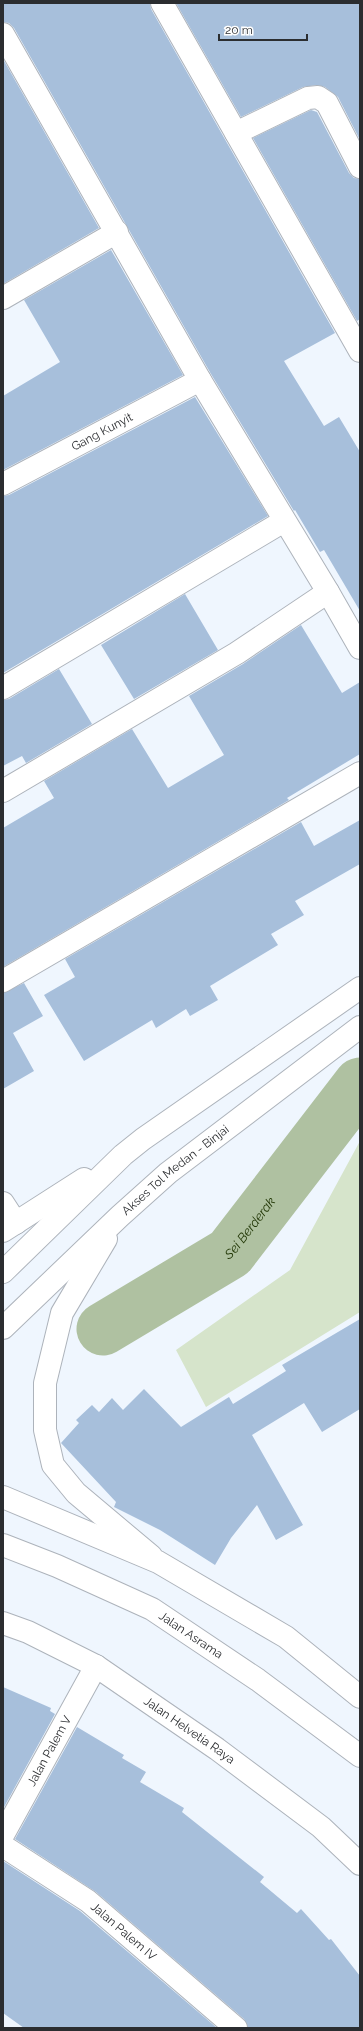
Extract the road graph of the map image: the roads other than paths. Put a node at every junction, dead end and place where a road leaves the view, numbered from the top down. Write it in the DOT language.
graph roads {
  1 [pos="162,3"];
  2 [pos="3,34"];
  3 [pos="236,133"];
  4 [pos="360,167"];
  5 [pos="117,232"];
  6 [pos="3,298"];
  7 [pos="360,351"];
  8 [pos="200,380"];
  9 [pos="3,484"];
  10 [pos="284,521"];
  11 [pos="328,592"];
  12 [pos="359,642"];
  13 [pos="3,688"];
  14 [pos="360,773"];
  15 [pos="3,791"];
  16 [pos="3,981"];
  17 [pos="360,988"];
  18 [pos="360,1027"];
  19 [pos="123,1155"];
  20 [pos="3,1203"];
  21 [pos="120,1216"];
  22 [pos="9,1227"];
  23 [pos="3,1272"];
  24 [pos="3,1328"];
  25 [pos="3,1497"];
  26 [pos="3,1545"];
  27 [pos="158,1562"];
  28 [pos="3,1623"];
  29 [pos="96,1666"];
  30 [pos="360,1697"];
  31 [pos="360,1756"];
  32 [pos="3,1835"];
  33 [pos="3,1846"];
  34 [pos="360,1864"];
  35 [pos="236,2028"];
  1 -- 3 [label="main road"];
  2 -- 5 [label="main road"];
  3 -- 4 [label="main road"];
  3 -- 7 [label="main road"];
  5 -- 6 [label="main road"];
  5 -- 8 [label="main road"];
  8 -- 9 [label="main road, Gang Kunyit"];
  8 -- 10 [label="main road"];
  10 -- 11 [label="main road"];
  10 -- 13 [label="main road"];
  11 -- 12 [label="main road"];
  11 -- 15 [label="main road"];
  14 -- 16 [label="main road"];
  17 -- 19 [label="main road"];
  18 -- 21 [label="main road, Akses Tol Medan - Binjai"];
  19 -- 22 [label="main road"];
  19 -- 23 [label="main road"];
  20 -- 22 [label="main road"];
  21 -- 24 [label="main road, Akses Tol Medan - Binjai"];
  21 -- 27 [label="main road"];
  25 -- 27 [label="main road"];
  26 -- 31 [label="main road, Jalan Asrama"];
  27 -- 30 [label="main road"];
  28 -- 29 [label="main road, Jalan Helvetia Raya"];
  29 -- 32 [label="main road, Jalan Palem V"];
  29 -- 34 [label="main road, Jalan Helvetia Raya"];
  33 -- 35 [label="main road, Jalan Palem IV"];
}
